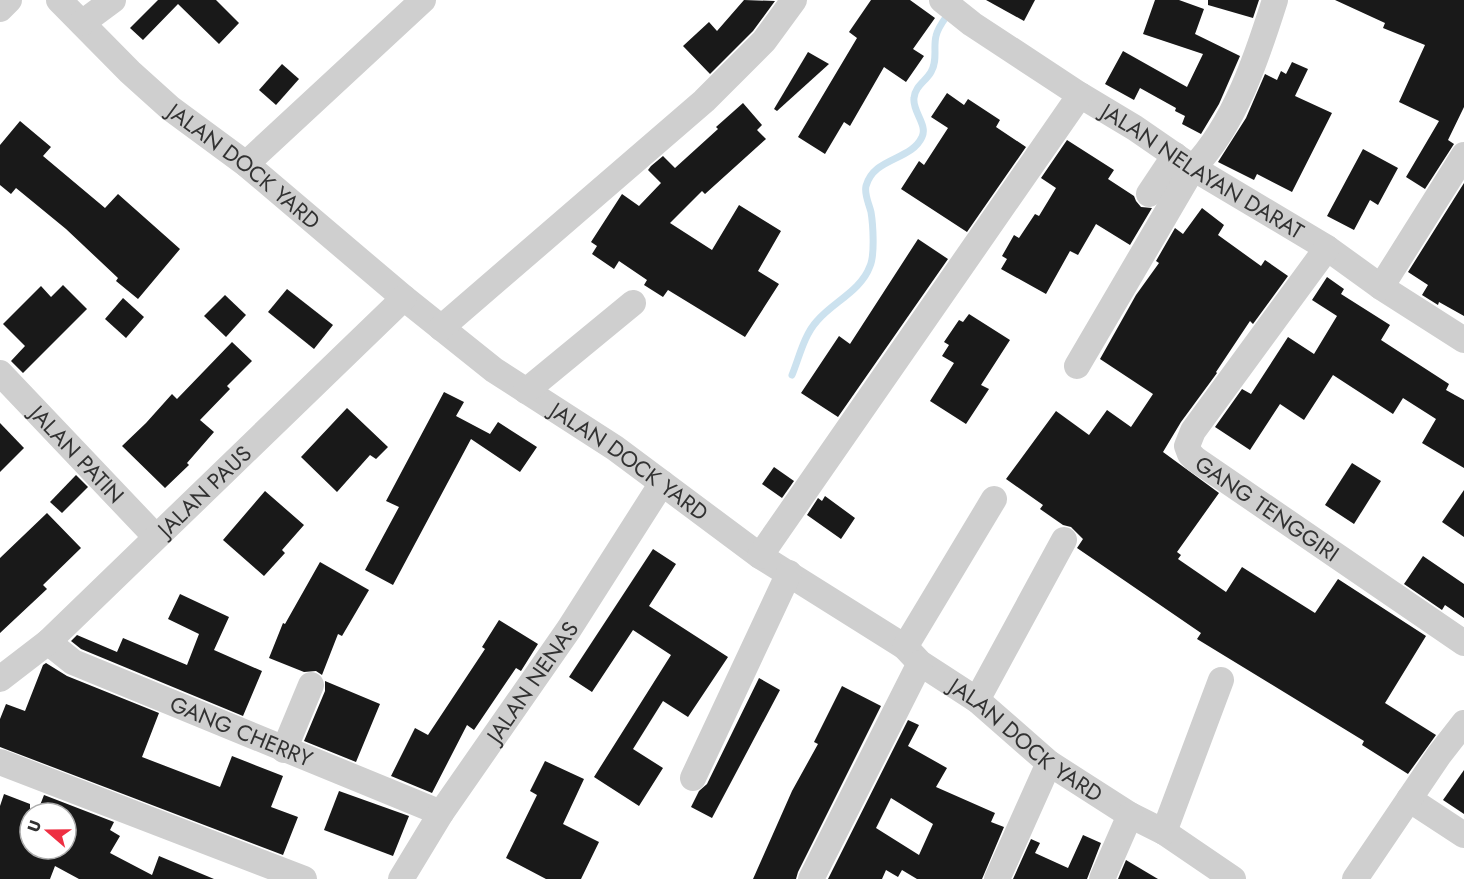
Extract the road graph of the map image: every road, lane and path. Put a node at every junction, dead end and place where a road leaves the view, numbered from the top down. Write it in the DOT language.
graph roads {
  1 [pos="9,0"];
  2 [pos="59,0"];
  3 [pos="113,0"];
  4 [pos="423,0"];
  5 [pos="794,0"];
  6 [pos="1275,0"];
  7 [pos="943,1"];
  8 [pos="0,9"];
  9 [pos="82,23"];
  10 [pos="1080,95"];
  11 [pos="1464,155"];
  12 [pos="1184,161"];
  13 [pos="246,164"];
  14 [pos="1149,194"];
  15 [pos="1327,248"];
  16 [pos="1381,287"];
  17 [pos="404,298"];
  18 [pos="633,303"];
  19 [pos="441,328"];
  20 [pos="1464,340"];
  21 [pos="1077,366"];
  22 [pos="0,373"];
  23 [pos="526,391"];
  24 [pos="662,483"];
  25 [pos="994,499"];
  26 [pos="155,536"];
  27 [pos="1064,540"];
  28 [pos="760,555"];
  29 [pos="789,573"];
  30 [pos="48,642"];
  31 [pos="1464,644"];
  32 [pos="913,655"];
  33 [pos="0,679"];
  34 [pos="1221,680"];
  35 [pos="311,685"];
  36 [pos="977,700"];
  37 [pos="1464,723"];
  38 [pos="284,750"];
  39 [pos="0,762"];
  40 [pos="1049,762"];
  41 [pos="693,778"];
  42 [pos="1409,799"];
  43 [pos="441,813"];
  44 [pos="1130,815"];
  45 [pos="1164,832"];
  46 [pos="1464,835"];
  47 [pos="304,879"];
  48 [pos="401,879"];
  49 [pos="811,879"];
  50 [pos="997,879"];
  51 [pos="1102,879"];
  52 [pos="1233,879"];
  53 [pos="1355,879"];
  1 -- 8 [label="street"];
  2 -- 9 [label="street, JALAN DOCK YARD"];
  3 -- 9 [label="street"];
  4 -- 13 [label="street"];
  5 -- 19 [label="street"];
  6 -- 12 [label="street"];
  7 -- 10 [label="street, JALAN NELAYAN DARAT"];
  9 -- 13 [label="street, JALAN DOCK YARD"];
  10 -- 12 [label="street, JALAN NELAYAN DARAT"];
  10 -- 28 [label="street"];
  11 -- 16 [label="street"];
  12 -- 14 [label="street"];
  12 -- 15 [label="street, JALAN NELAYAN DARAT"];
  12 -- 21 [label="street"];
  13 -- 17 [label="street, JALAN DOCK YARD"];
  15 -- 16 [label="street, JALAN NELAYAN DARAT"];
  15 -- 31 [label="street, GANG TENGGIRI"];
  16 -- 20 [label="street, JALAN NELAYAN DARAT"];
  17 -- 19 [label="street, JALAN DOCK YARD"];
  17 -- 26 [label="street, JALAN PAUS"];
  18 -- 23 [label="street"];
  19 -- 23 [label="street, JALAN DOCK YARD"];
  22 -- 26 [label="street, JALAN PATIN"];
  23 -- 24 [label="street, JALAN DOCK YARD"];
  24 -- 28 [label="street, JALAN DOCK YARD"];
  24 -- 43 [label="street, JALAN NENAS"];
  25 -- 32 [label="street"];
  26 -- 30 [label="street, JALAN PAUS"];
  27 -- 36 [label="street"];
  28 -- 29 [label="street, JALAN DOCK YARD"];
  29 -- 32 [label="street, JALAN DOCK YARD"];
  29 -- 41 [label="street"];
  30 -- 33 [label="street, JALAN PAUS"];
  30 -- 38 [label="street, GANG CHERRY"];
  32 -- 36 [label="street, JALAN DOCK YARD"];
  32 -- 49 [label="street"];
  34 -- 45 [label="street"];
  35 -- 38 [label="street"];
  36 -- 40 [label="street, JALAN DOCK YARD"];
  37 -- 42 [label="street"];
  38 -- 43 [label="street, GANG CHERRY"];
  39 -- 47 [label="street"];
  40 -- 44 [label="street, JALAN DOCK YARD"];
  40 -- 50 [label="street"];
  42 -- 46 [label="street"];
  42 -- 53 [label="street"];
  43 -- 48 [label="street, JALAN NENAS"];
  44 -- 45 [label="street, JALAN DOCK YARD"];
  44 -- 51 [label="street"];
  45 -- 52 [label="street, JALAN DOCK YARD"];
}
